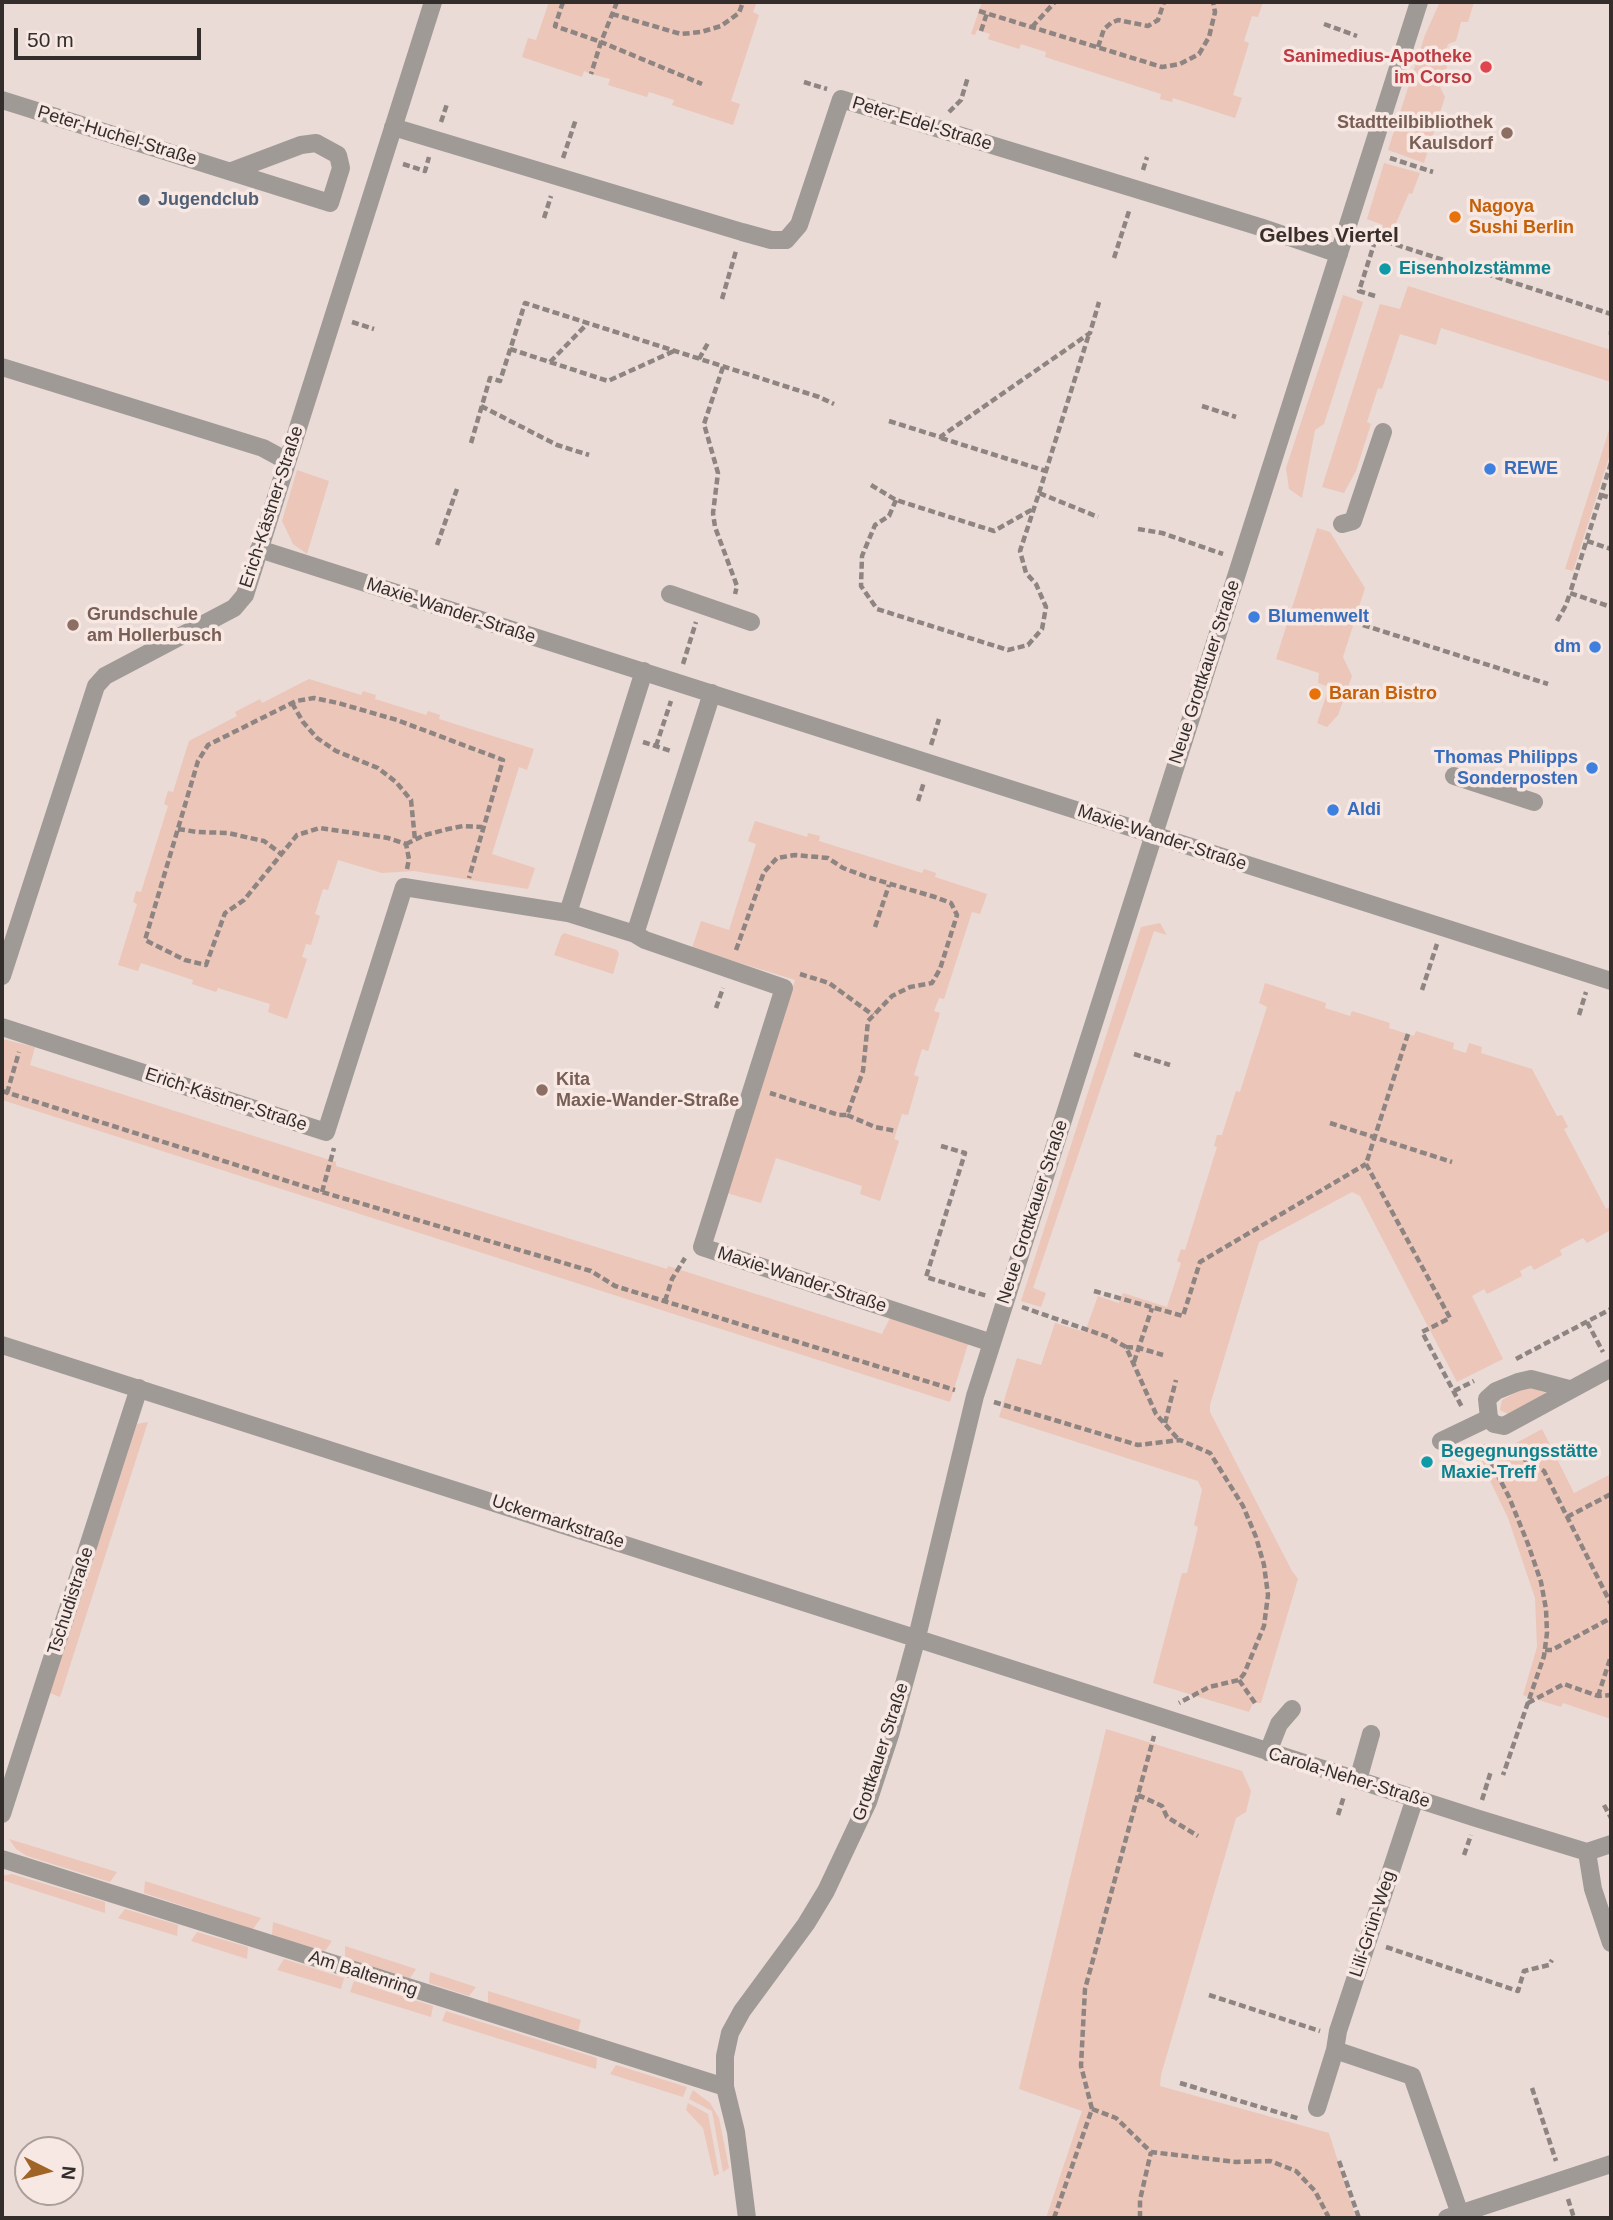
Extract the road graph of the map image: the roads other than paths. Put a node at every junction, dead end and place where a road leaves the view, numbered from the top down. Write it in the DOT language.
graph roads {
  1 [pos="433,2"];
  2 [pos="1419,2"];
  3 [pos="2,100"];
  4 [pos="393,127"];
  5 [pos="232,171"];
  6 [pos="1339,254"];
  7 [pos="2,368"];
  8 [pos="1383,432"];
  9 [pos="287,461"];
  10 [pos="1342,524"];
  11 [pos="259,550"];
  12 [pos="670,594"];
  13 [pos="751,622"];
  14 [pos="644,671"];
  15 [pos="712,693"];
  16 [pos="1454,776"];
  17 [pos="1534,802"];
  18 [pos="1153,835"];
  19 [pos="568,913"];
  20 [pos="635,934"];
  21 [pos="2,976"];
  22 [pos="1611,981"];
  23 [pos="2,1027"];
  24 [pos="992,1343"];
  25 [pos="2,1345"];
  26 [pos="1608,1362"];
  27 [pos="139,1388"];
  28 [pos="1569,1390"];
  29 [pos="1489,1418"];
  30 [pos="1441,1441"];
  31 [pos="917,1637"];
  32 [pos="1113,1702"];
  33 [pos="1292,1709"];
  34 [pos="1371,1734"];
  35 [pos="1268,1752"];
  36 [pos="1358,1780"];
  37 [pos="1415,1798"];
  38 [pos="2,1814"];
  39 [pos="1611,1844"];
  40 [pos="1587,1853"];
  41 [pos="2,1859"];
  42 [pos="1606,1943"];
  43 [pos="1336,2043"];
  44 [pos="725,2087"];
  45 [pos="1317,2108"];
  46 [pos="1611,2164"];
  47 [pos="1454,2216"];
  48 [pos="747,2218"];
  1 -- 4 [label="street, Erich-Kästner-Straße"];
  2 -- 6 [label="street, Neue Grottkauer Straße"];
  3 -- 5 [label="street, Peter-Huchel-Straße"];
  4 -- 6 [label="street, Peter-Edel-Straße"];
  4 -- 9 [label="street, Erich-Kästner-Straße"];
  5 -- 5 [label="street, Peter-Huchel-Straße"];
  6 -- 18 [label="street, Neue Grottkauer Straße"];
  7 -- 9 [label="street, Erich-Kästner-Straße"];
  8 -- 10 [label="street"];
  9 -- 11 [label="street, Erich-Kästner-Straße"];
  11 -- 14 [label="street, Maxie-Wander-Straße"];
  11 -- 21 [label="street, Erich-Kästner-Straße"];
  12 -- 13 [label="street"];
  14 -- 15 [label="street, Maxie-Wander-Straße"];
  14 -- 19 [label="street"];
  15 -- 18 [label="street, Maxie-Wander-Straße"];
  15 -- 20 [label="street"];
  16 -- 17 [label="street"];
  18 -- 22 [label="street, Maxie-Wander-Straße"];
  18 -- 24 [label="street, Neue Grottkauer Straße"];
  19 -- 20 [label="street"];
  19 -- 23 [label="street, Erich-Kästner-Straße"];
  20 -- 24 [label="street, Maxie-Wander-Straße"];
  24 -- 31 [label="street, Grottkauer Straße"];
  25 -- 27 [label="street, Uckermarkstraße"];
  26 -- 28 [label="street"];
  27 -- 31 [label="street, Uckermarkstraße"];
  27 -- 38 [label="street, Tschudistraße"];
  28 -- 29 [label="street"];
  28 -- 29 [label="street"];
  29 -- 30 [label="street"];
  31 -- 32 [label="street, Uckermarkstraße"];
  31 -- 44 [label="street, Grottkauer Straße"];
  32 -- 35 [label="street, Carola-Neher-Straße"];
  33 -- 35 [label="street"];
  34 -- 36 [label="street"];
  35 -- 36 [label="street, Carola-Neher-Straße"];
  36 -- 37 [label="street, Carola-Neher-Straße"];
  37 -- 40 [label="street, Carola-Neher-Straße"];
  37 -- 43 [label="street, Lili-Grün-Weg"];
  39 -- 40 [label="street"];
  40 -- 42 [label="street"];
  41 -- 44 [label="street, Am Baltenring"];
  43 -- 45 [label="street, Lili-Grün-Weg"];
  43 -- 47 [label="street"];
  44 -- 48 [label="street, Grottkauer Straße"];
  46 -- 47 [label="street"];
}
